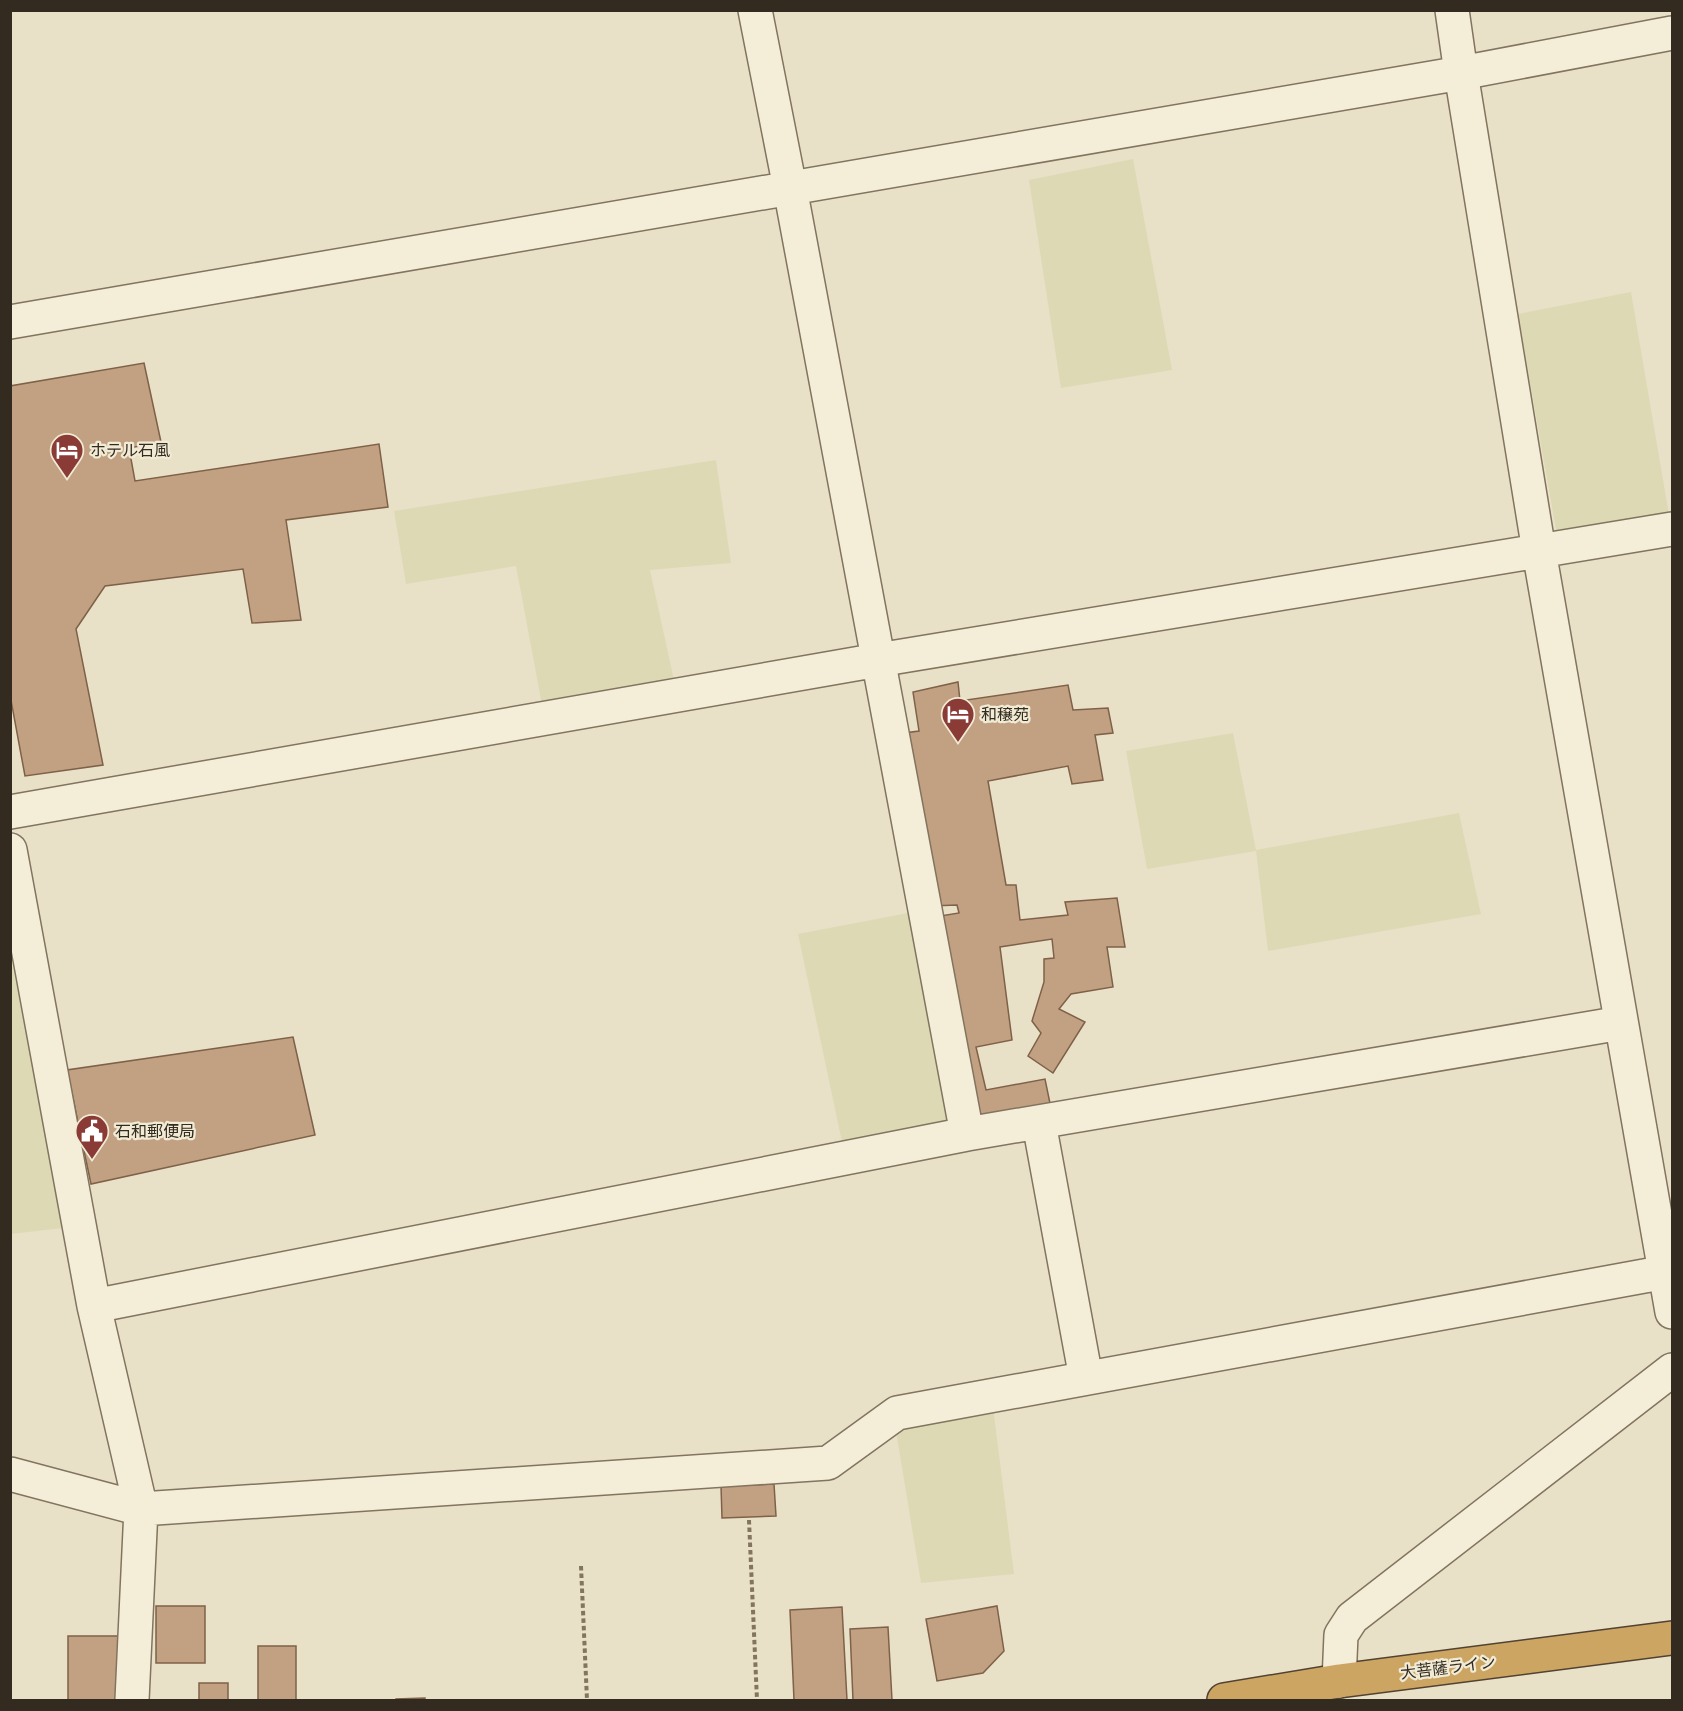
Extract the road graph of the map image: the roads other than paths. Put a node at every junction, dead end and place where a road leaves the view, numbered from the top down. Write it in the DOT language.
graph roads {
  1 [pos="755,10"];
  2 [pos="1452,10"];
  3 [pos="1672,33"];
  4 [pos="1461,73"];
  5 [pos="790,188"];
  6 [pos="10,322"];
  7 [pos="1672,529"];
  8 [pos="1539,551"];
  9 [pos="878,660"];
  10 [pos="10,812"];
  11 [pos="10,850"];
  12 [pos="1621,1023"];
  13 [pos="1039,1123"];
  14 [pos="967,1134"];
  15 [pos="1666,1272"];
  16 [pos="94,1306"];
  17 [pos="1672,1312"];
  18 [pos="1672,1370"];
  19 [pos="1086,1378"];
  20 [pos="10,1474"];
  21 [pos="141,1509"];
  22 [pos="1672,1638"];
  23 [pos="1339,1681"];
  24 [pos="132,1701"];
  25 [pos="1224,1701"];
  1 -- 5 [label="street"];
  2 -- 4 [label="street"];
  3 -- 4 [label="street"];
  4 -- 5 [label="street"];
  4 -- 8 [label="street"];
  5 -- 6 [label="street"];
  5 -- 9 [label="street"];
  7 -- 8 [label="street"];
  8 -- 9 [label="street"];
  8 -- 12 [label="street"];
  9 -- 10 [label="street"];
  9 -- 14 [label="street"];
  11 -- 16 [label="street"];
  12 -- 13 [label="street"];
  12 -- 15 [label="street"];
  13 -- 14 [label="street"];
  13 -- 19 [label="street"];
  14 -- 16 [label="street"];
  15 -- 17 [label="street"];
  15 -- 19 [label="street"];
  16 -- 21 [label="street"];
  18 -- 23 [label="street"];
  19 -- 21 [label="street"];
  20 -- 21 [label="street"];
  21 -- 24 [label="street"];
  22 -- 23 [label="highway, 大菩薩ライン"];
  23 -- 25 [label="highway, 大菩薩ライン"];
}
